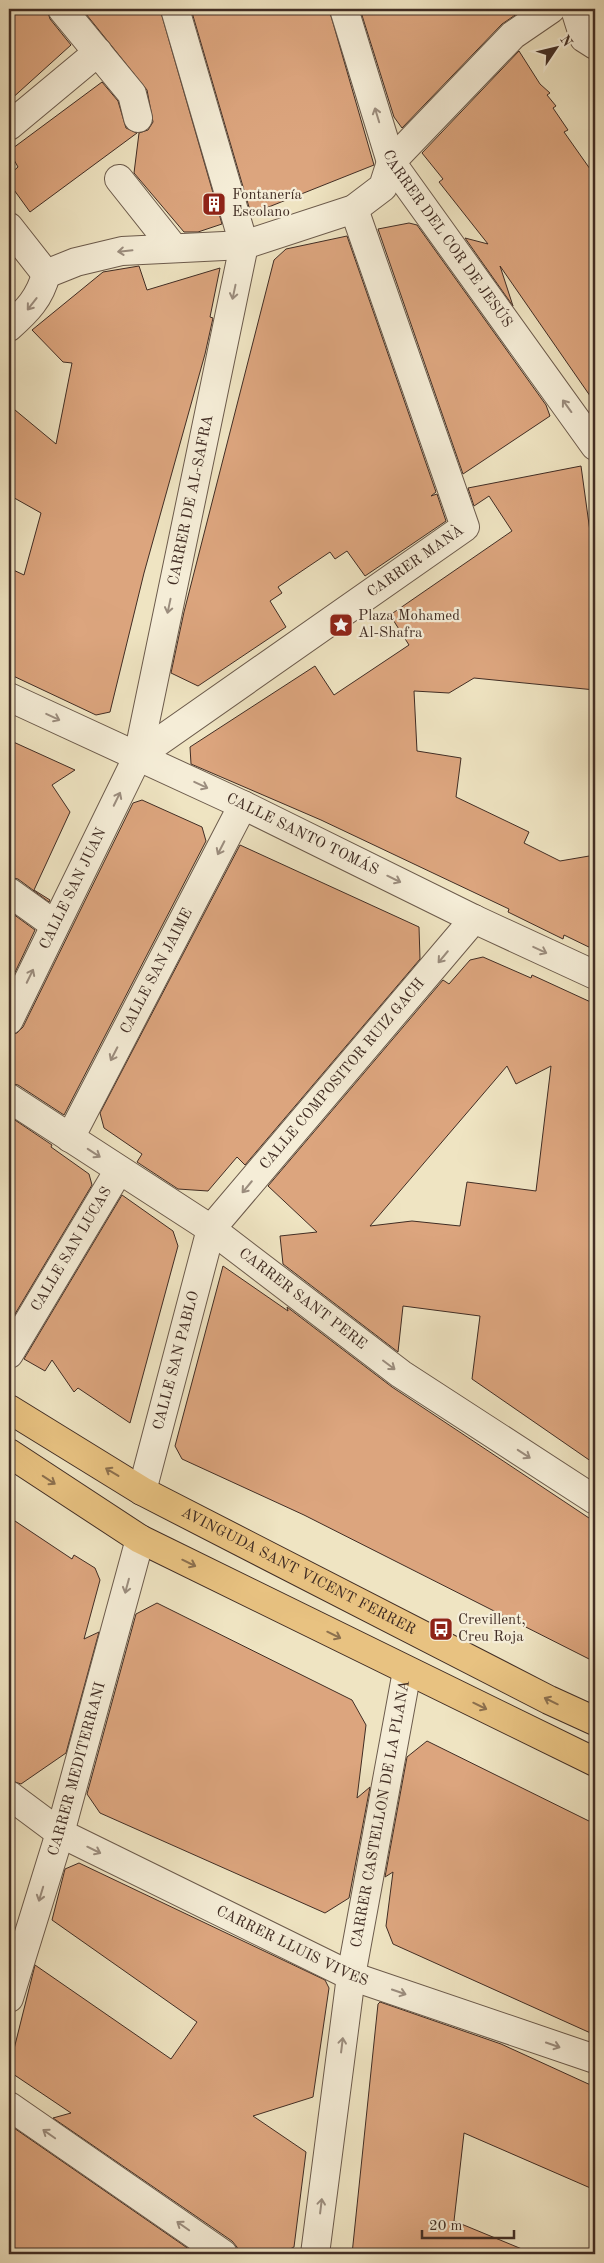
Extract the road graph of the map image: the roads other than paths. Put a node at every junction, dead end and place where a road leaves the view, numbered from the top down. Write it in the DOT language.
graph roads {
  1 [pos="62,9"];
  2 [pos="175,9"];
  3 [pos="344,9"];
  4 [pos="551,9"];
  5 [pos="575,9"];
  6 [pos="595,45"];
  7 [pos="98,52"];
  8 [pos="138,118"];
  9 [pos="9,126"];
  10 [pos="391,162"];
  11 [pos="119,179"];
  12 [pos="354,209"];
  13 [pos="9,227"];
  14 [pos="244,245"];
  15 [pos="173,247"];
  16 [pos="46,274"];
  17 [pos="9,327"];
  18 [pos="595,446"];
  19 [pos="9,697"];
  20 [pos="138,756"];
  21 [pos="243,805"];
  22 [pos="9,892"];
  23 [pos="474,919"];
  24 [pos="55,925"];
  25 [pos="595,975"];
  26 [pos="9,1020"];
  27 [pos="9,1098"];
  28 [pos="70,1138"];
  29 [pos="119,1170"];
  30 [pos="211,1229"];
  31 [pos="9,1354"];
  32 [pos="9,1409"];
  33 [pos="9,1453"];
  34 [pos="142,1491"];
  35 [pos="595,1500"];
  36 [pos="140,1539"];
  37 [pos="407,1671"];
  38 [pos="593,1718"];
  39 [pos="595,1762"];
  40 [pos="9,1796"];
  41 [pos="60,1833"];
  42 [pos="351,1976"];
  43 [pos="9,1998"];
  44 [pos="595,2059"];
  45 [pos="9,2106"];
  46 [pos="223,2254"];
  47 [pos="315,2254"];
  1 -- 7 [label="street"];
  2 -- 14 [label="street"];
  10 -- 3 [label="street, CARRER DEL COR DE JESÚS, one-way"];
  4 -- 10 [label="street"];
  5 -- 6 [label="street"];
  7 -- 8 [label="street"];
  7 -- 9 [label="street"];
  10 -- 12 [label="street"];
  18 -- 10 [label="street, CARRER DEL COR DE JESÚS, one-way"];
  11 -- 15 [label="street"];
  12 -- 14 [label="street"];
  12 -- 20 [label="street, CARRER MANÀ"];
  13 -- 16 [label="street"];
  14 -- 15 [label="street"];
  14 -- 20 [label="street, CARRER DE AL-SAFRA, one-way"];
  15 -- 16 [label="street, one-way"];
  16 -- 17 [label="street, one-way"];
  19 -- 20 [label="street, CALLE SANTO TOMÁS, one-way"];
  20 -- 21 [label="street, CALLE SANTO TOMÁS, one-way"];
  24 -- 20 [label="street, CALLE SAN JUAN, one-way"];
  21 -- 23 [label="street, CALLE SANTO TOMÁS, one-way"];
  21 -- 28 [label="street, CALLE SAN JAIME, one-way"];
  22 -- 24 [label="street"];
  23 -- 25 [label="street, CALLE SANTO TOMÁS, one-way"];
  23 -- 30 [label="street, CALLE COMPOSITOR RUIZ GACH, one-way"];
  26 -- 24 [label="street, CALLE SAN JUAN, one-way"];
  27 -- 28 [label="street, CARRER SANT PERE"];
  28 -- 29 [label="street, CARRER SANT PERE, one-way"];
  29 -- 30 [label="street, CARRER SANT PERE"];
  29 -- 31 [label="street, CALLE SAN LUCAS"];
  30 -- 34 [label="street, CALLE SAN PABLO"];
  30 -- 35 [label="street, CARRER SANT PERE, one-way"];
  34 -- 32 [label="highway, AVINGUDA SANT VICENT FERRER, one-way"];
  33 -- 36 [label="highway, one-way"];
  38 -- 34 [label="highway, AVINGUDA SANT VICENT FERRER, one-way"];
  36 -- 37 [label="highway, one-way"];
  36 -- 41 [label="street, CARRER MEDITERRANI, one-way"];
  37 -- 39 [label="highway, one-way"];
  37 -- 42 [label="street, CARRER CASTELLON DE LA PLANA"];
  40 -- 41 [label="street, CARRER LLUIS VIVES"];
  41 -- 42 [label="street, CARRER LLUIS VIVES, one-way"];
  41 -- 43 [label="street, CARRER MEDITERRANI, one-way"];
  42 -- 44 [label="street, CARRER LLUIS VIVES, one-way"];
  47 -- 42 [label="street, CARRER CASTELLON DE LA PLANA, one-way"];
  46 -- 45 [label="street, one-way"];
}
